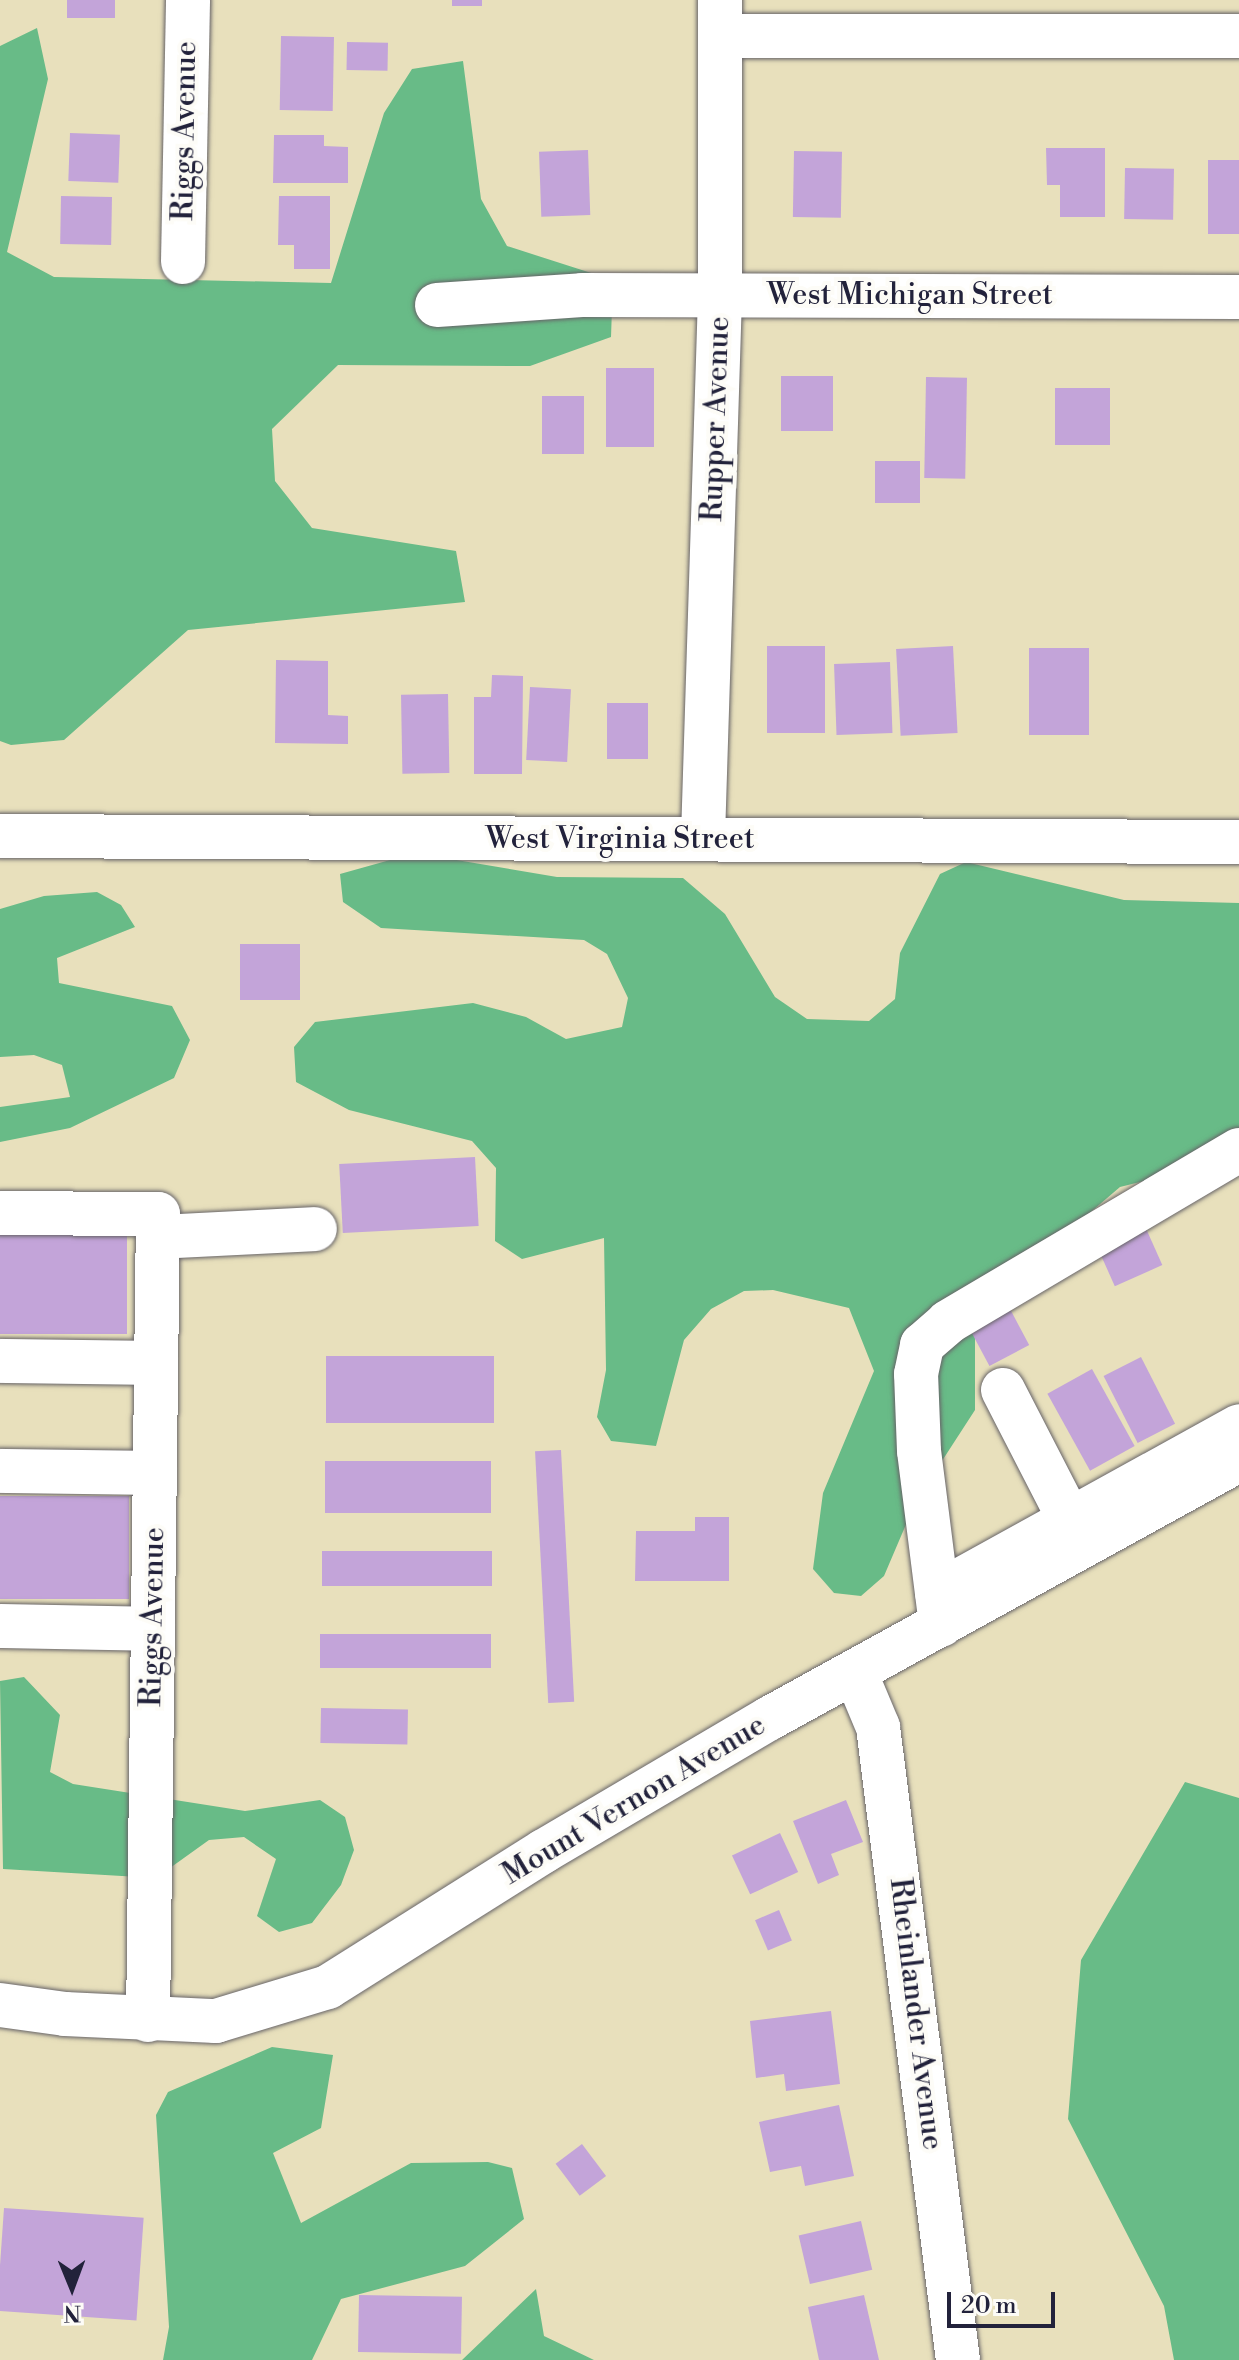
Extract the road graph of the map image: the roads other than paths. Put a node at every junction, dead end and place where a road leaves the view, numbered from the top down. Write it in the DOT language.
graph roads {
  1 [pos="188,0"];
  2 [pos="720,18"];
  3 [pos="1239,36"];
  4 [pos="183,262"];
  5 [pos="720,295"];
  6 [pos="1239,297"];
  7 [pos="437,305"];
  8 [pos="0,836"];
  9 [pos="703,837"];
  10 [pos="1239,842"];
  11 [pos="1239,1150"];
  12 [pos="0,1213"];
  13 [pos="158,1226"];
  14 [pos="315,1229"];
  15 [pos="0,1361"];
  16 [pos="156,1363"];
  17 [pos="1003,1390"];
  18 [pos="1239,1426"];
  19 [pos="1239,1460"];
  20 [pos="0,1471"];
  21 [pos="155,1473"];
  22 [pos="1076,1533"];
  23 [pos="939,1609"];
  24 [pos="0,1626"];
  25 [pos="153,1629"];
  26 [pos="855,1672"];
  27 [pos="0,2005"];
  28 [pos="148,2020"];
  29 [pos="958,2360"];
  1 -- 4 [label="street, Riggs Avenue"];
  2 -- 3 [label="street"];
  2 -- 5 [label="street, Rupper Avenue"];
  5 -- 6 [label="street, West Michigan Street"];
  5 -- 7 [label="street, West Michigan Street"];
  5 -- 9 [label="street, Rupper Avenue"];
  8 -- 9 [label="street, West Virginia Street"];
  9 -- 10 [label="street, West Virginia Street"];
  11 -- 23 [label="street"];
  12 -- 13 [label="street"];
  13 -- 14 [label="street"];
  13 -- 16 [label="street, Riggs Avenue"];
  15 -- 16 [label="street"];
  16 -- 21 [label="street, Riggs Avenue"];
  17 -- 22 [label="street"];
  18 -- 22 [label="street"];
  19 -- 22 [label="street, Mount Vernon Avenue"];
  20 -- 21 [label="street"];
  21 -- 25 [label="street, Riggs Avenue"];
  22 -- 23 [label="street, Mount Vernon Avenue"];
  23 -- 26 [label="street, Mount Vernon Avenue"];
  24 -- 25 [label="street"];
  25 -- 28 [label="street, Riggs Avenue"];
  26 -- 28 [label="street, Mount Vernon Avenue"];
  26 -- 29 [label="street, Rheinlander Avenue"];
  27 -- 28 [label="street, Mount Vernon Avenue"];
}
